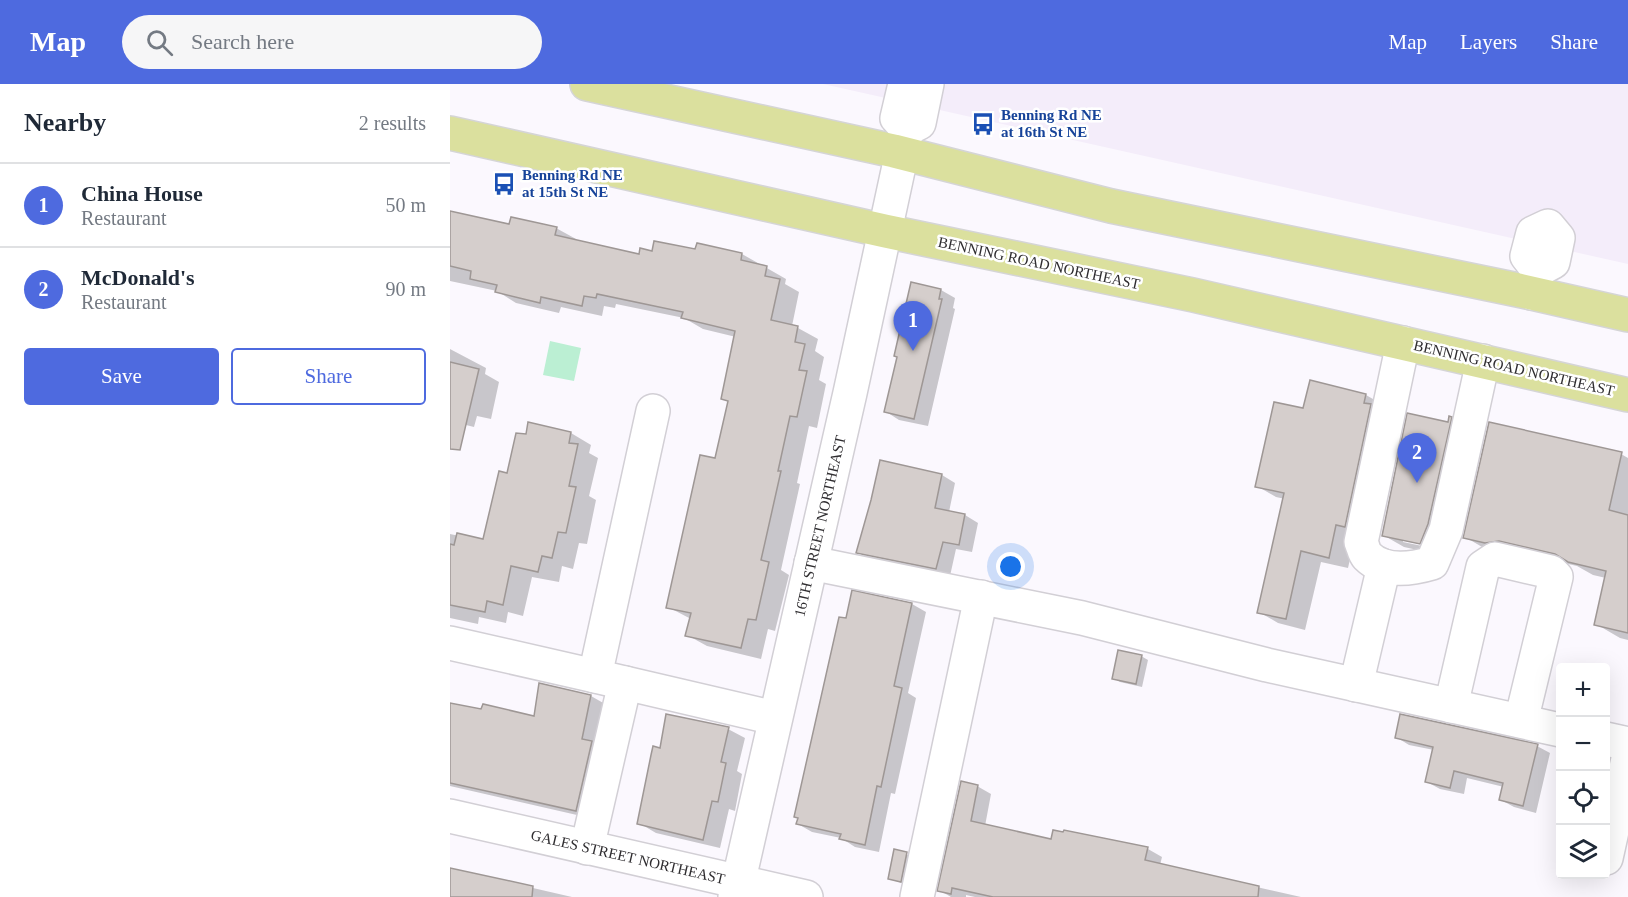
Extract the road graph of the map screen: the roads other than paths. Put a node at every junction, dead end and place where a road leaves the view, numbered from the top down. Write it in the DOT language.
graph roads {
  1 [pos="587,84"];
  2 [pos="905,84"];
  3 [pos="927,84"];
  4 [pos="450,133"];
  5 [pos="905,141"];
  6 [pos="885,231"];
  7 [pos="1628,315"];
  8 [pos="1403,343"];
  9 [pos="1483,361"];
  10 [pos="1628,395"];
  11 [pos="653,411"];
  12 [pos="811,563"];
  13 [pos="1384,566"];
  14 [pos="981,597"];
  15 [pos="450,643"];
  16 [pos="610,679"];
  17 [pos="1356,685"];
  18 [pos="1451,706"];
  19 [pos="775,718"];
  20 [pos="1521,721"];
  21 [pos="1556,728"];
  22 [pos="1610,740"];
  23 [pos="1628,744"];
  24 [pos="1628,759"];
  25 [pos="450,816"];
  26 [pos="1610,836"];
  27 [pos="587,848"];
  28 [pos="737,890"];
  29 [pos="806,897"];
  30 [pos="917,897"];
  1 -- 5 [label="main road"];
  2 -- 5 [label="street"];
  3 -- 5 [label="street"];
  4 -- 6 [label="main road, BENNING ROAD NORTHEAST"];
  5 -- 6 [label="street, 16TH STREET NORTHEAST"];
  5 -- 7 [label="main road"];
  6 -- 8 [label="main road, BENNING ROAD NORTHEAST"];
  6 -- 12 [label="street, 16TH STREET NORTHEAST"];
  8 -- 9 [label="main road, BENNING ROAD NORTHEAST"];
  8 -- 13 [label="street"];
  9 -- 10 [label="main road, BENNING ROAD NORTHEAST"];
  9 -- 13 [label="street"];
  11 -- 16 [label="street"];
  12 -- 14 [label="street"];
  12 -- 19 [label="street, 16TH STREET NORTHEAST"];
  13 -- 17 [label="street"];
  14 -- 17 [label="street"];
  14 -- 30 [label="street"];
  15 -- 16 [label="street"];
  16 -- 19 [label="street"];
  16 -- 27 [label="street"];
  17 -- 18 [label="street"];
  18 -- 20 [label="street"];
  18 -- 20 [label="street"];
  19 -- 28 [label="street, 16TH STREET NORTHEAST"];
  20 -- 21 [label="street"];
  22 -- 23 [label="street"];
  24 -- 26 [label="street"];
  25 -- 27 [label="street, GALES STREET NORTHEAST"];
  27 -- 28 [label="street, GALES STREET NORTHEAST"];
  28 -- 29 [label="street, GALES STREET NORTHEAST"];
}
